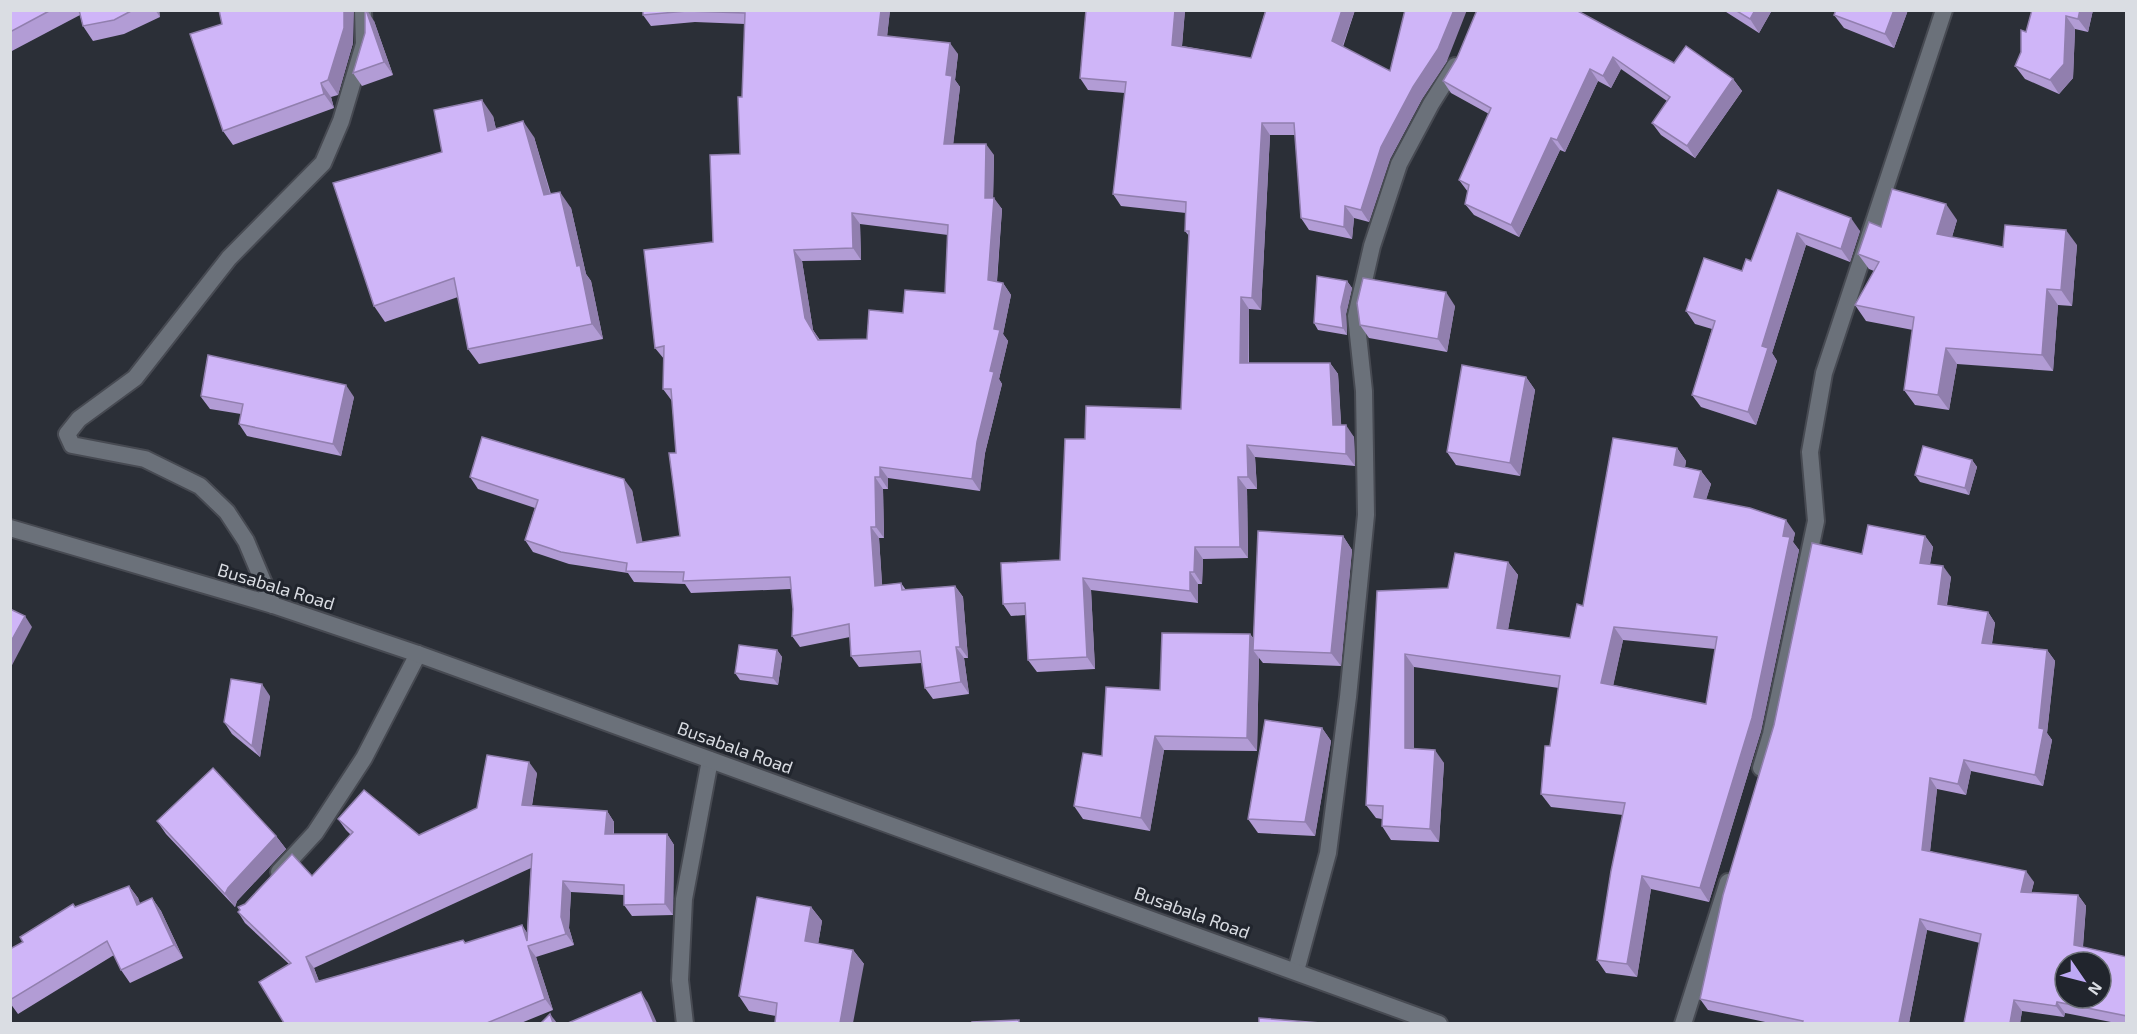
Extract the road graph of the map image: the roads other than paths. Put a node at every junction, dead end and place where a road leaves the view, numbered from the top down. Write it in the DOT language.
graph roads {
  1 [pos="363,10"];
  2 [pos="1944,10"];
  3 [pos="1460,56"];
  4 [pos="10,528"];
  5 [pos="273,605"];
  6 [pos="418,654"];
  7 [pos="710,760"];
  8 [pos="1755,790"];
  9 [pos="1732,868"];
  10 [pos="269,883"];
  11 [pos="1296,971"];
  12 [pos="685,1023"];
  13 [pos="1440,1023"];
  14 [pos="1683,1023"];
  1 -- 5 [label="street"];
  2 -- 8 [label="street"];
  3 -- 11 [label="street"];
  4 -- 5 [label="street, Busabala Road"];
  5 -- 6 [label="street, Busabala Road"];
  6 -- 7 [label="street, Busabala Road"];
  6 -- 10 [label="street"];
  7 -- 11 [label="street, Busabala Road"];
  7 -- 12 [label="street"];
  9 -- 14 [label="street"];
  11 -- 13 [label="street, Busabala Road"];
}
